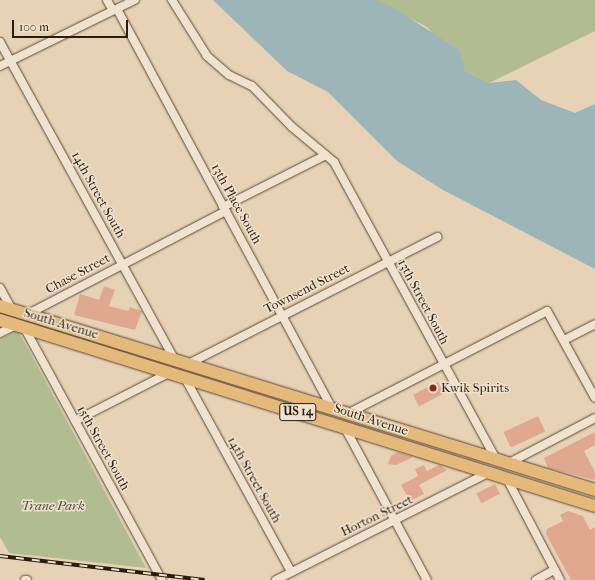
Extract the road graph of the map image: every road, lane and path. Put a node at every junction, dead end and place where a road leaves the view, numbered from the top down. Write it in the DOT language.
graph roads {
  1 [pos="107,0"];
  2 [pos="134,0"];
  3 [pos="172,0"];
  4 [pos="115,9"];
  5 [pos="0,42"];
  6 [pos="10,61"];
  7 [pos="0,66"];
  8 [pos="326,155"];
  9 [pos="225,209"];
  10 [pos="437,237"];
  11 [pos="388,261"];
  12 [pos="122,265"];
  13 [pos="0,288"];
  14 [pos="0,306"];
  15 [pos="12,310"];
  16 [pos="28,314"];
  17 [pos="284,315"];
  18 [pos="0,320"];
  19 [pos="595,324"];
  20 [pos="20,326"];
  21 [pos="0,333"];
  22 [pos="564,340"];
  23 [pos="175,360"];
  24 [pos="188,364"];
  25 [pos="443,365"];
  26 [pos="169,373"];
  27 [pos="185,378"];
  28 [pos="595,398"];
  29 [pos="334,410"];
  30 [pos="595,418"];
  31 [pos="346,420"];
  32 [pos="75,421"];
  33 [pos="502,463"];
  34 [pos="488,473"];
  35 [pos="506,477"];
  36 [pos="595,490"];
  37 [pos="595,506"];
  38 [pos="395,521"];
  39 [pos="554,570"];
  40 [pos="291,572"];
  41 [pos="162,580"];
  42 [pos="276,580"];
  43 [pos="427,580"];
  44 [pos="536,580"];
  45 [pos="560,580"];
  1 -- 4 [label="street, 13th Place South"];
  2 -- 4 [label="street"];
  3 -- 8 [label="street, 13th Street South"];
  4 -- 6 [label="street"];
  4 -- 9 [label="street, 13th Place South"];
  5 -- 6 [label="street, 14th Street South"];
  6 -- 7 [label="street"];
  6 -- 12 [label="street, 14th Street South"];
  8 -- 9 [label="street, Chase Street"];
  8 -- 11 [label="street, 13th Street South"];
  9 -- 12 [label="street, Chase Street"];
  9 -- 17 [label="street, 13th Place South"];
  10 -- 11 [label="street, Townsend Street"];
  11 -- 17 [label="street, Townsend Street"];
  11 -- 25 [label="street, 13th Street South"];
  12 -- 16 [label="street, Chase Street"];
  12 -- 23 [label="street, 14th Street South"];
  13 -- 15 [label="street"];
  14 -- 15 [label="highway, South Avenue / US 14"];
  15 -- 16 [label="highway, South Avenue / US 14"];
  16 -- 23 [label="highway, South Avenue / US 14"];
  17 -- 24 [label="street, Townsend Street"];
  17 -- 29 [label="street, 13th Place South"];
  18 -- 20 [label="highway, South Avenue / US 14"];
  19 -- 22 [label="street"];
  20 -- 21 [label="street"];
  20 -- 26 [label="highway, South Avenue / US 14"];
  20 -- 32 [label="street, 15th Street South"];
  22 -- 25 [label="street"];
  22 -- 28 [label="street"];
  23 -- 24 [label="highway, South Avenue / US 14"];
  24 -- 29 [label="highway, South Avenue / US 14"];
  25 -- 31 [label="street"];
  25 -- 33 [label="street, 13th Street South"];
  26 -- 27 [label="highway, South Avenue / US 14"];
  26 -- 32 [label="street"];
  27 -- 31 [label="highway, South Avenue / US 14"];
  27 -- 40 [label="street, 14th Street South"];
  29 -- 31 [label="highway, South Avenue / US 14"];
  30 -- 33 [label="street"];
  31 -- 33 [label="highway, South Avenue / US 14"];
  31 -- 34 [label="highway, South Avenue / US 14"];
  31 -- 38 [label="street"];
  32 -- 41 [label="street, 15th Street South"];
  33 -- 36 [label="highway, South Avenue / US 14"];
  34 -- 35 [label="highway, South Avenue / US 14"];
  34 -- 38 [label="street, Horton Street"];
  35 -- 37 [label="highway, South Avenue / US 14"];
  35 -- 39 [label="street"];
  38 -- 40 [label="street, Horton Street"];
  38 -- 43 [label="street"];
  39 -- 44 [label="street"];
  39 -- 45 [label="street"];
  40 -- 42 [label="street, Horton Street"];
}
